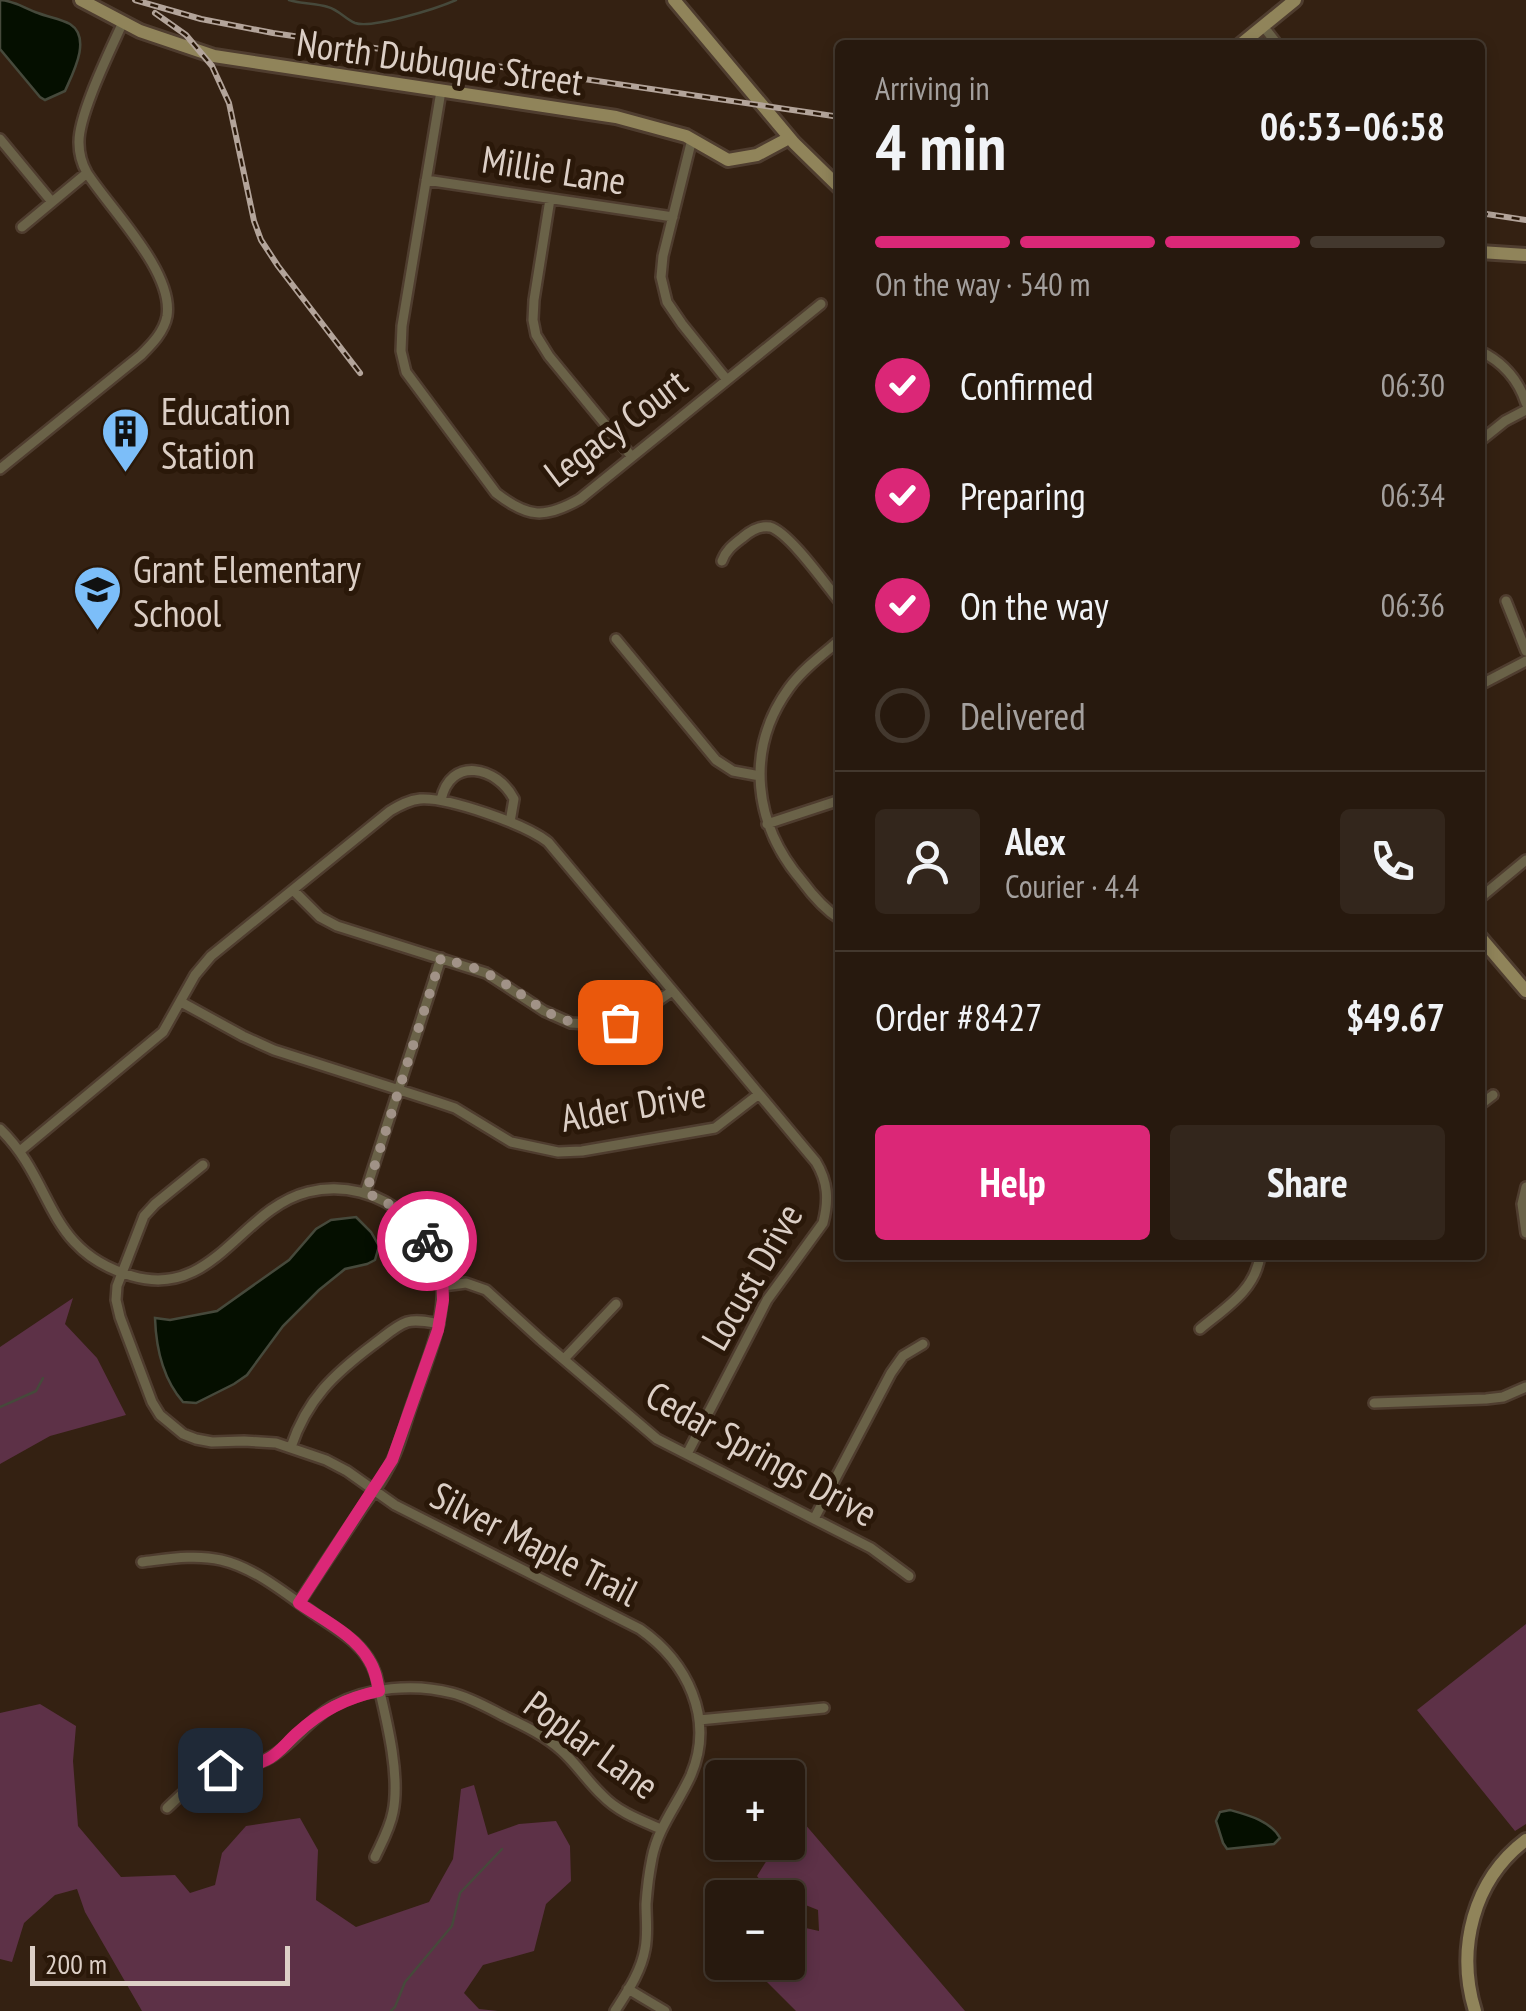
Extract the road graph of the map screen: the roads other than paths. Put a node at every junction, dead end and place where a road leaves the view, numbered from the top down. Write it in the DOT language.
graph roads {
  1 [pos="82,0"];
  2 [pos="674,0"];
  3 [pos="1295,0"];
  4 [pos="123,22"];
  5 [pos="1263,26"];
  6 [pos="1246,40"];
  7 [pos="1274,40"];
  8 [pos="441,91"];
  9 [pos="0,138"];
  10 [pos="789,138"];
  11 [pos="692,139"];
  12 [pos="88,173"];
  13 [pos="426,180"];
  14 [pos="835,183"];
  15 [pos="550,199"];
  16 [pos="52,202"];
  17 [pos="673,217"];
  18 [pos="22,227"];
  19 [pos="1485,252"];
  20 [pos="1526,255"];
  21 [pos="821,304"];
  22 [pos="1485,354"];
  23 [pos="728,380"];
  24 [pos="1526,406"];
  25 [pos="1485,437"];
  26 [pos="632,457"];
  27 [pos="0,469"];
  28 [pos="722,561"];
  29 [pos="835,596"];
  30 [pos="1506,601"];
  31 [pos="616,640"];
  32 [pos="835,644"];
  33 [pos="1526,651"];
  34 [pos="1526,662"];
  35 [pos="1485,682"];
  36 [pos="760,776"];
  37 [pos="441,800"];
  38 [pos="835,802"];
  39 [pos="510,822"];
  40 [pos="767,824"];
  41 [pos="1526,860"];
  42 [pos="292,890"];
  43 [pos="1485,894"];
  44 [pos="835,916"];
  45 [pos="1485,943"];
  46 [pos="441,958"];
  47 [pos="672,990"];
  48 [pos="1526,990"];
  49 [pos="180,1002"];
  50 [pos="400,1090"];
  51 [pos="759,1094"];
  52 [pos="1493,1095"];
  53 [pos="1485,1101"];
  54 [pos="0,1128"];
  55 [pos="20,1151"];
  56 [pos="204,1165"];
  57 [pos="1526,1187"];
  58 [pos="366,1193"];
  59 [pos="1526,1234"];
  60 [pos="1259,1260"];
  61 [pos="122,1272"];
  62 [pos="444,1286"];
  63 [pos="616,1304"];
  64 [pos="439,1324"];
  65 [pos="1200,1329"];
  66 [pos="923,1344"];
  67 [pos="564,1359"];
  68 [pos="1526,1387"];
  69 [pos="1374,1402"];
  70 [pos="290,1447"];
  71 [pos="687,1454"];
  72 [pos="374,1490"];
  73 [pos="814,1519"];
  74 [pos="142,1562"];
  75 [pos="909,1576"];
  76 [pos="299,1603"];
  77 [pos="379,1691"];
  78 [pos="824,1708"];
  79 [pos="698,1720"];
  80 [pos="166,1808"];
  81 [pos="661,1829"];
  82 [pos="1526,1840"];
  83 [pos="376,1857"];
  84 [pos="628,1990"];
  85 [pos="615,2011"];
  86 [pos="665,2011"];
  87 [pos="1475,2011"];
  1 -- 4 [label="main road, North Dubuque Street"];
  2 -- 10 [label="main road"];
  3 -- 5 [label="main road"];
  4 -- 8 [label="main road, North Dubuque Street"];
  4 -- 12 [label="street"];
  5 -- 6 [label="main road"];
  5 -- 7 [label="street"];
  8 -- 11 [label="main road, North Dubuque Street"];
  8 -- 13 [label="street, Legacy Court"];
  9 -- 16 [label="street"];
  10 -- 11 [label="main road, North Dubuque Street"];
  10 -- 14 [label="main road"];
  11 -- 17 [label="street"];
  12 -- 16 [label="street"];
  12 -- 27 [label="street"];
  13 -- 15 [label="street, Millie Lane"];
  13 -- 26 [label="street, Legacy Court"];
  15 -- 17 [label="street, Millie Lane"];
  15 -- 26 [label="street"];
  16 -- 18 [label="street"];
  17 -- 23 [label="street"];
  19 -- 20 [label="main road"];
  21 -- 23 [label="street, Legacy Court"];
  22 -- 24 [label="street"];
  23 -- 26 [label="street, Legacy Court"];
  24 -- 25 [label="street"];
  28 -- 29 [label="street"];
  30 -- 33 [label="street"];
  31 -- 36 [label="street"];
  32 -- 36 [label="street"];
  34 -- 35 [label="street"];
  36 -- 40 [label="street"];
  37 -- 39 [label="street, Locust Drive"];
  37 -- 39 [label="street, Locust Drive"];
  37 -- 42 [label="street, Locust Drive"];
  38 -- 40 [label="street"];
  39 -- 47 [label="street, Locust Drive"];
  40 -- 44 [label="street"];
  41 -- 43 [label="street"];
  42 -- 46 [label="street"];
  42 -- 49 [label="street, Locust Drive"];
  45 -- 48 [label="main road"];
  46 -- 47 [label="street"];
  46 -- 50 [label="street"];
  47 -- 51 [label="street, Locust Drive"];
  49 -- 50 [label="street, Alder Drive"];
  49 -- 55 [label="street, Locust Drive"];
  50 -- 51 [label="street, Alder Drive"];
  50 -- 58 [label="street"];
  51 -- 71 [label="street, Locust Drive"];
  52 -- 53 [label="street"];
  54 -- 55 [label="street"];
  55 -- 61 [label="street"];
  56 -- 61 [label="street"];
  57 -- 59 [label="street"];
  58 -- 61 [label="street"];
  58 -- 62 [label="street"];
  60 -- 65 [label="street"];
  61 -- 70 [label="street, Silver Maple Trail"];
  62 -- 64 [label="street"];
  62 -- 67 [label="street, Cedar Springs Drive"];
  63 -- 67 [label="street"];
  64 -- 70 [label="street"];
  64 -- 72 [label="street"];
  66 -- 73 [label="street"];
  67 -- 71 [label="street, Cedar Springs Drive"];
  68 -- 69 [label="street"];
  70 -- 72 [label="street, Silver Maple Trail"];
  71 -- 73 [label="street, Cedar Springs Drive"];
  72 -- 76 [label="street"];
  72 -- 79 [label="street, Silver Maple Trail"];
  73 -- 75 [label="street, Cedar Springs Drive"];
  74 -- 76 [label="street"];
  76 -- 77 [label="street"];
  77 -- 80 [label="street, Poplar Lane"];
  77 -- 81 [label="street, Poplar Lane"];
  77 -- 83 [label="street"];
  78 -- 79 [label="street"];
  79 -- 81 [label="street, Silver Maple Trail"];
  81 -- 84 [label="street, Silver Maple Trail"];
  82 -- 87 [label="main road"];
  84 -- 85 [label="street, Silver Maple Trail"];
  84 -- 86 [label="street"];
}
